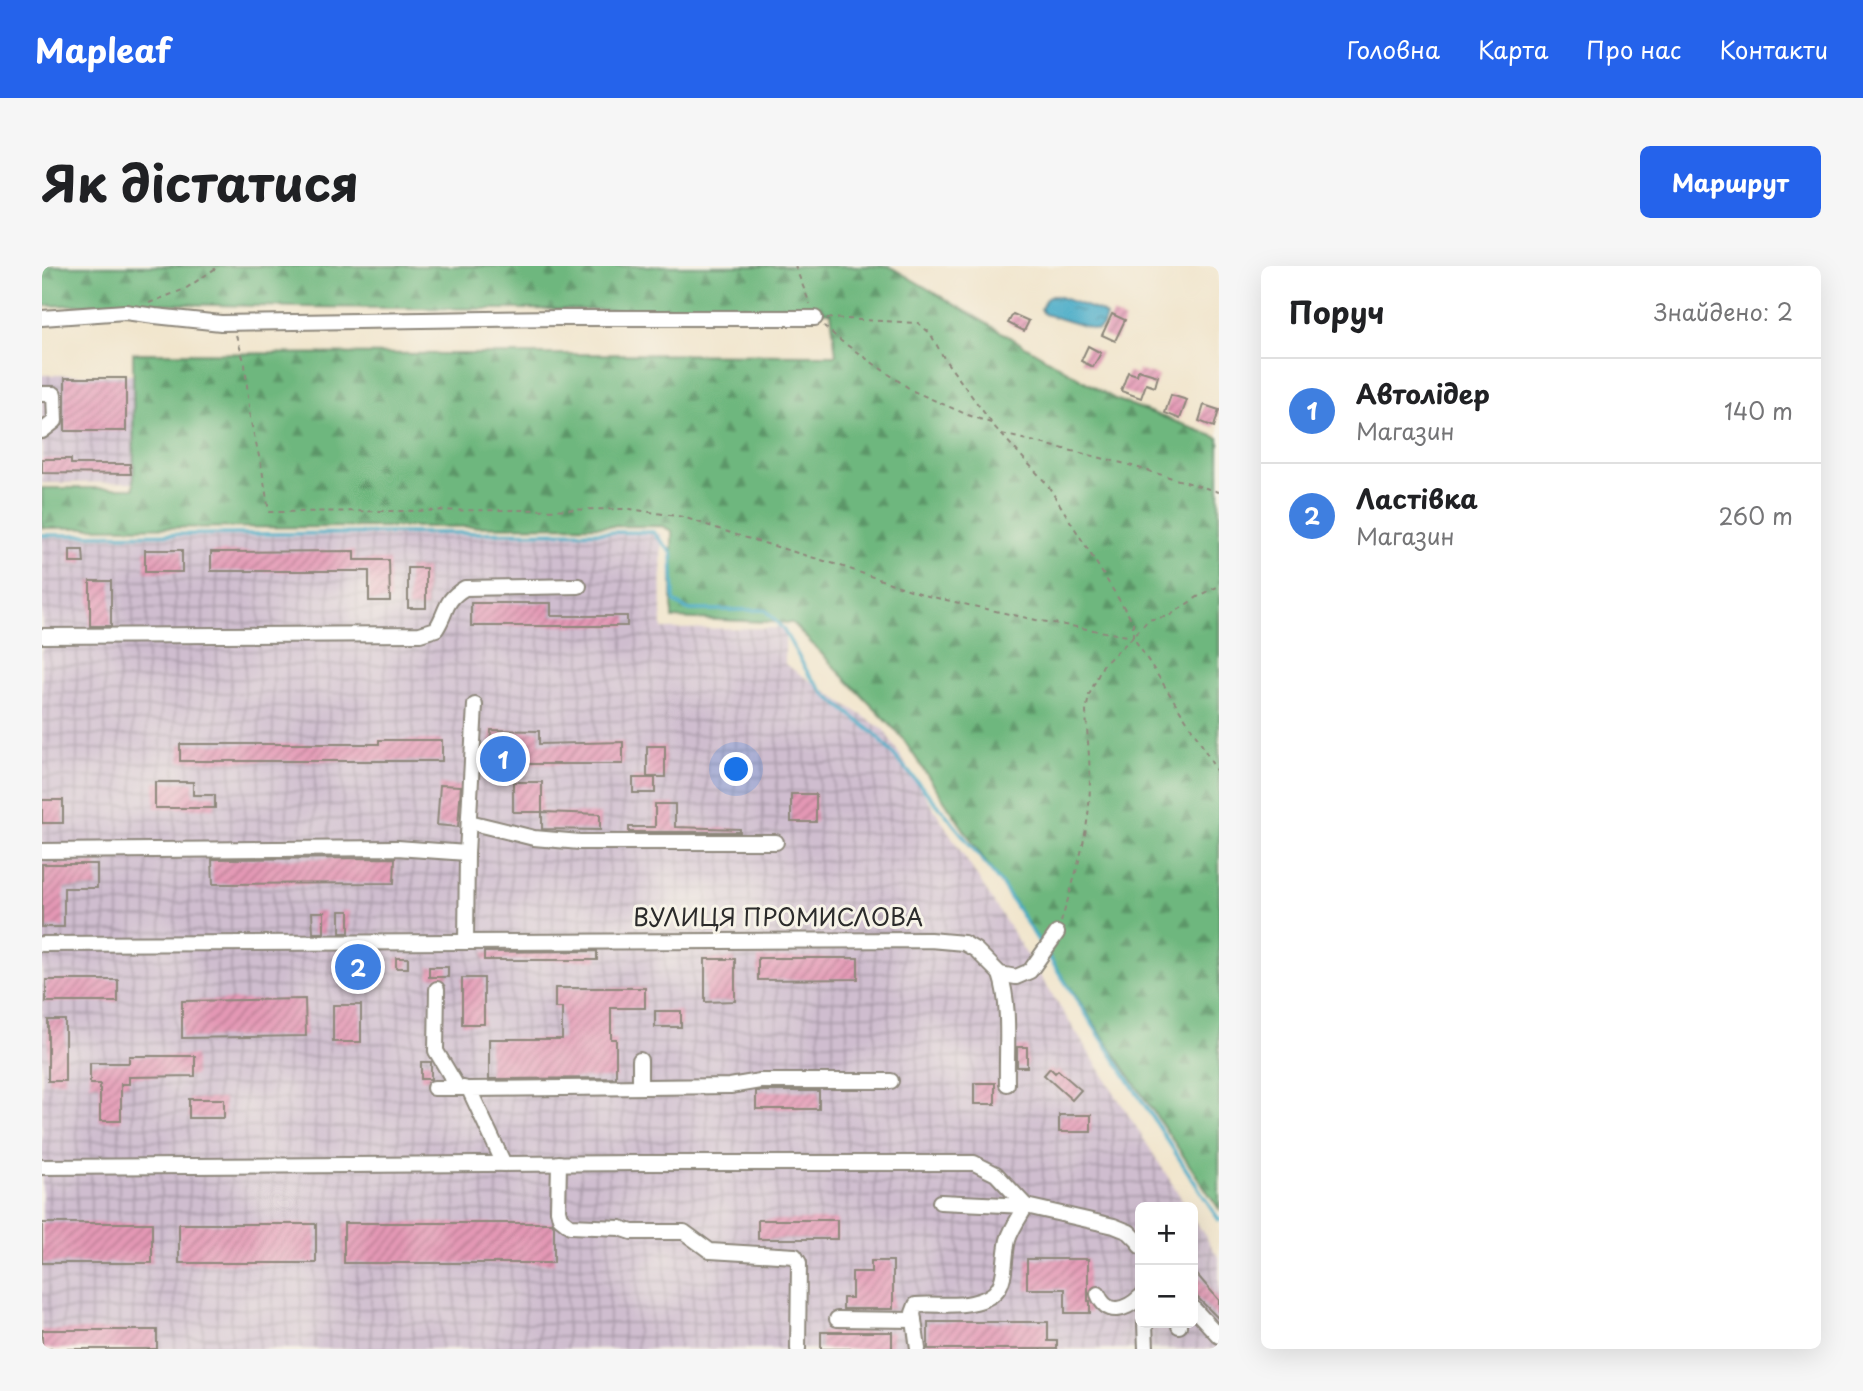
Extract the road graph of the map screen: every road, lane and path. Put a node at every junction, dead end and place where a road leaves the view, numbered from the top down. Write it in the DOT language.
graph roads {
  1 [pos="219,266"];
  2 [pos="796,266"];
  3 [pos="149,303"];
  4 [pos="42,318"];
  5 [pos="815,318"];
  6 [pos="231,323"];
  7 [pos="42,394"];
  8 [pos="992,423"];
  9 [pos="42,431"];
  10 [pos="1001,434"];
  11 [pos="1219,492"];
  12 [pos="579,586"];
  13 [pos="1219,586"];
  14 [pos="42,636"];
  15 [pos="1133,637"];
  16 [pos="475,705"];
  17 [pos="1219,776"];
  18 [pos="469,822"];
  19 [pos="776,842"];
  20 [pos="42,851"];
  21 [pos="467,853"];
  22 [pos="1057,933"];
  23 [pos="466,942"];
  24 [pos="42,944"];
  25 [pos="1000,974"];
  26 [pos="437,989"];
  27 [pos="640,1060"];
  28 [pos="891,1081"];
  29 [pos="1007,1084"];
  30 [pos="639,1087"];
  31 [pos="434,1088"];
  32 [pos="464,1088"];
  33 [pos="559,1163"];
  34 [pos="504,1164"];
  35 [pos="42,1167"];
  36 [pos="940,1202"];
  37 [pos="1026,1206"];
  38 [pos="1135,1238"];
  39 [pos="1098,1294"];
  40 [pos="1135,1302"];
  41 [pos="1198,1313"];
  42 [pos="837,1319"];
  43 [pos="914,1320"];
  44 [pos="1145,1328"];
  45 [pos="1219,1336"];
  46 [pos="798,1349"];
  47 [pos="918,1349"];
  48 [pos="1146,1349"];
  1 -- 3 [label="path"];
  2 -- 5 [label="path"];
  4 -- 6 [label="street"];
  5 -- 6 [label="street"];
  5 -- 8 [label="path"];
  5 -- 8 [label="path"];
  6 -- 15 [label="path"];
  7 -- 9 [label="street"];
  8 -- 10 [label="path"];
  10 -- 11 [label="path"];
  10 -- 15 [label="path"];
  12 -- 14 [label="street"];
  13 -- 15 [label="path"];
  15 -- 17 [label="path"];
  15 -- 22 [label="path"];
  16 -- 18 [label="street"];
  18 -- 19 [label="street"];
  18 -- 21 [label="street"];
  20 -- 21 [label="street"];
  21 -- 23 [label="street"];
  22 -- 25 [label="street"];
  23 -- 24 [label="street, ВУЛИЦЯ ПРОМИСЛОВА"];
  23 -- 25 [label="street, ВУЛИЦЯ ПРОМИСЛОВА"];
  25 -- 29 [label="street"];
  26 -- 32 [label="street"];
  27 -- 30 [label="street"];
  28 -- 30 [label="street"];
  30 -- 32 [label="street"];
  31 -- 32 [label="street"];
  32 -- 34 [label="street"];
  33 -- 34 [label="street"];
  33 -- 37 [label="street"];
  33 -- 46 [label="street"];
  34 -- 35 [label="street"];
  36 -- 37 [label="street"];
  37 -- 38 [label="street"];
  37 -- 43 [label="street"];
  39 -- 40 [label="street"];
  41 -- 45 [label="street"];
  42 -- 43 [label="street"];
  43 -- 47 [label="street"];
  44 -- 48 [label="street"];
}
